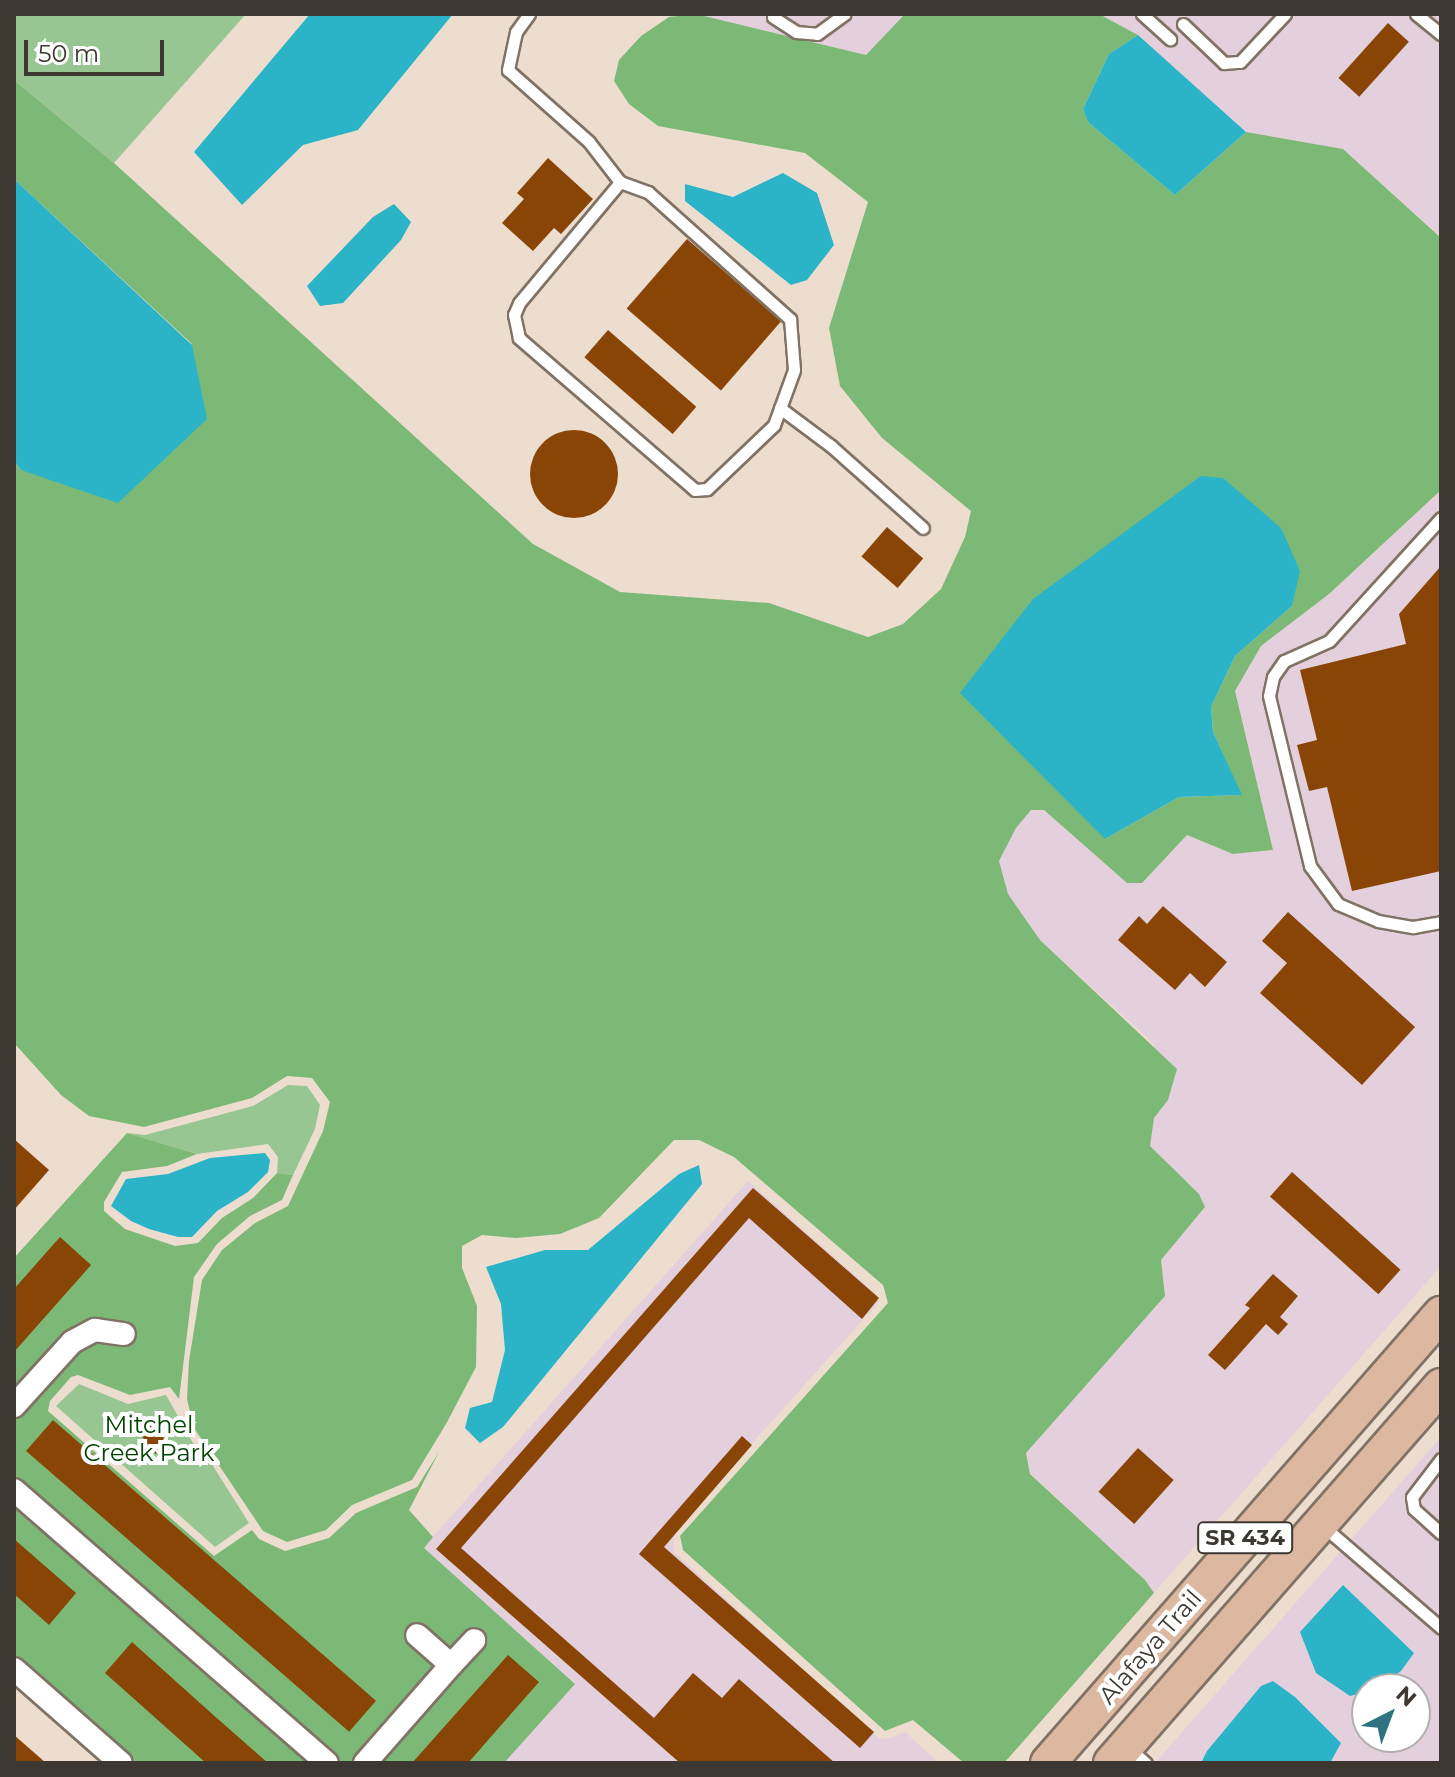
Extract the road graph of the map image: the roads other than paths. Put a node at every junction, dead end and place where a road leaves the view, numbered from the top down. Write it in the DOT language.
graph roads {
  1 [pos="529,14"];
  2 [pos="845,14"];
  3 [pos="1142,14"];
  4 [pos="1285,14"];
  5 [pos="1416,14"];
  6 [pos="773,17"];
  7 [pos="1183,24"];
  8 [pos="1441,34"];
  9 [pos="1170,39"];
  10 [pos="620,182"];
  11 [pos="780,408"];
  12 [pos="1441,518"];
  13 [pos="923,528"];
  14 [pos="1441,922"];
  15 [pos="1441,1314"];
  16 [pos="124,1334"];
  17 [pos="1441,1386"];
  18 [pos="14,1406"];
  19 [pos="1441,1459"];
  20 [pos="14,1490"];
  21 [pos="1320,1524"];
  22 [pos="1441,1533"];
  23 [pos="1441,1628"];
  24 [pos="417,1635"];
  25 [pos="474,1640"];
  26 [pos="451,1665"];
  27 [pos="14,1669"];
  28 [pos="1127,1757"];
  29 [pos="121,1763"];
  30 [pos="327,1763"];
  31 [pos="365,1763"];
  32 [pos="1048,1763"];
  1 -- 10 [label="lane"];
  2 -- 6 [label="lane"];
  3 -- 9 [label="lane"];
  4 -- 7 [label="lane"];
  5 -- 8 [label="lane"];
  10 -- 11 [label="lane"];
  10 -- 11 [label="lane"];
  11 -- 13 [label="lane"];
  12 -- 14 [label="lane"];
  15 -- 32 [label="main road, Alafaya Trail / SR 434"];
  16 -- 18 [label="street"];
  17 -- 21 [label="main road, Alafaya Trail / SR 434"];
  19 -- 22 [label="lane"];
  20 -- 30 [label="street"];
  21 -- 23 [label="lane"];
  21 -- 28 [label="main road, Alafaya Trail / SR 434"];
  24 -- 26 [label="street"];
  25 -- 26 [label="street"];
  26 -- 31 [label="street"];
  27 -- 29 [label="street"];
}
